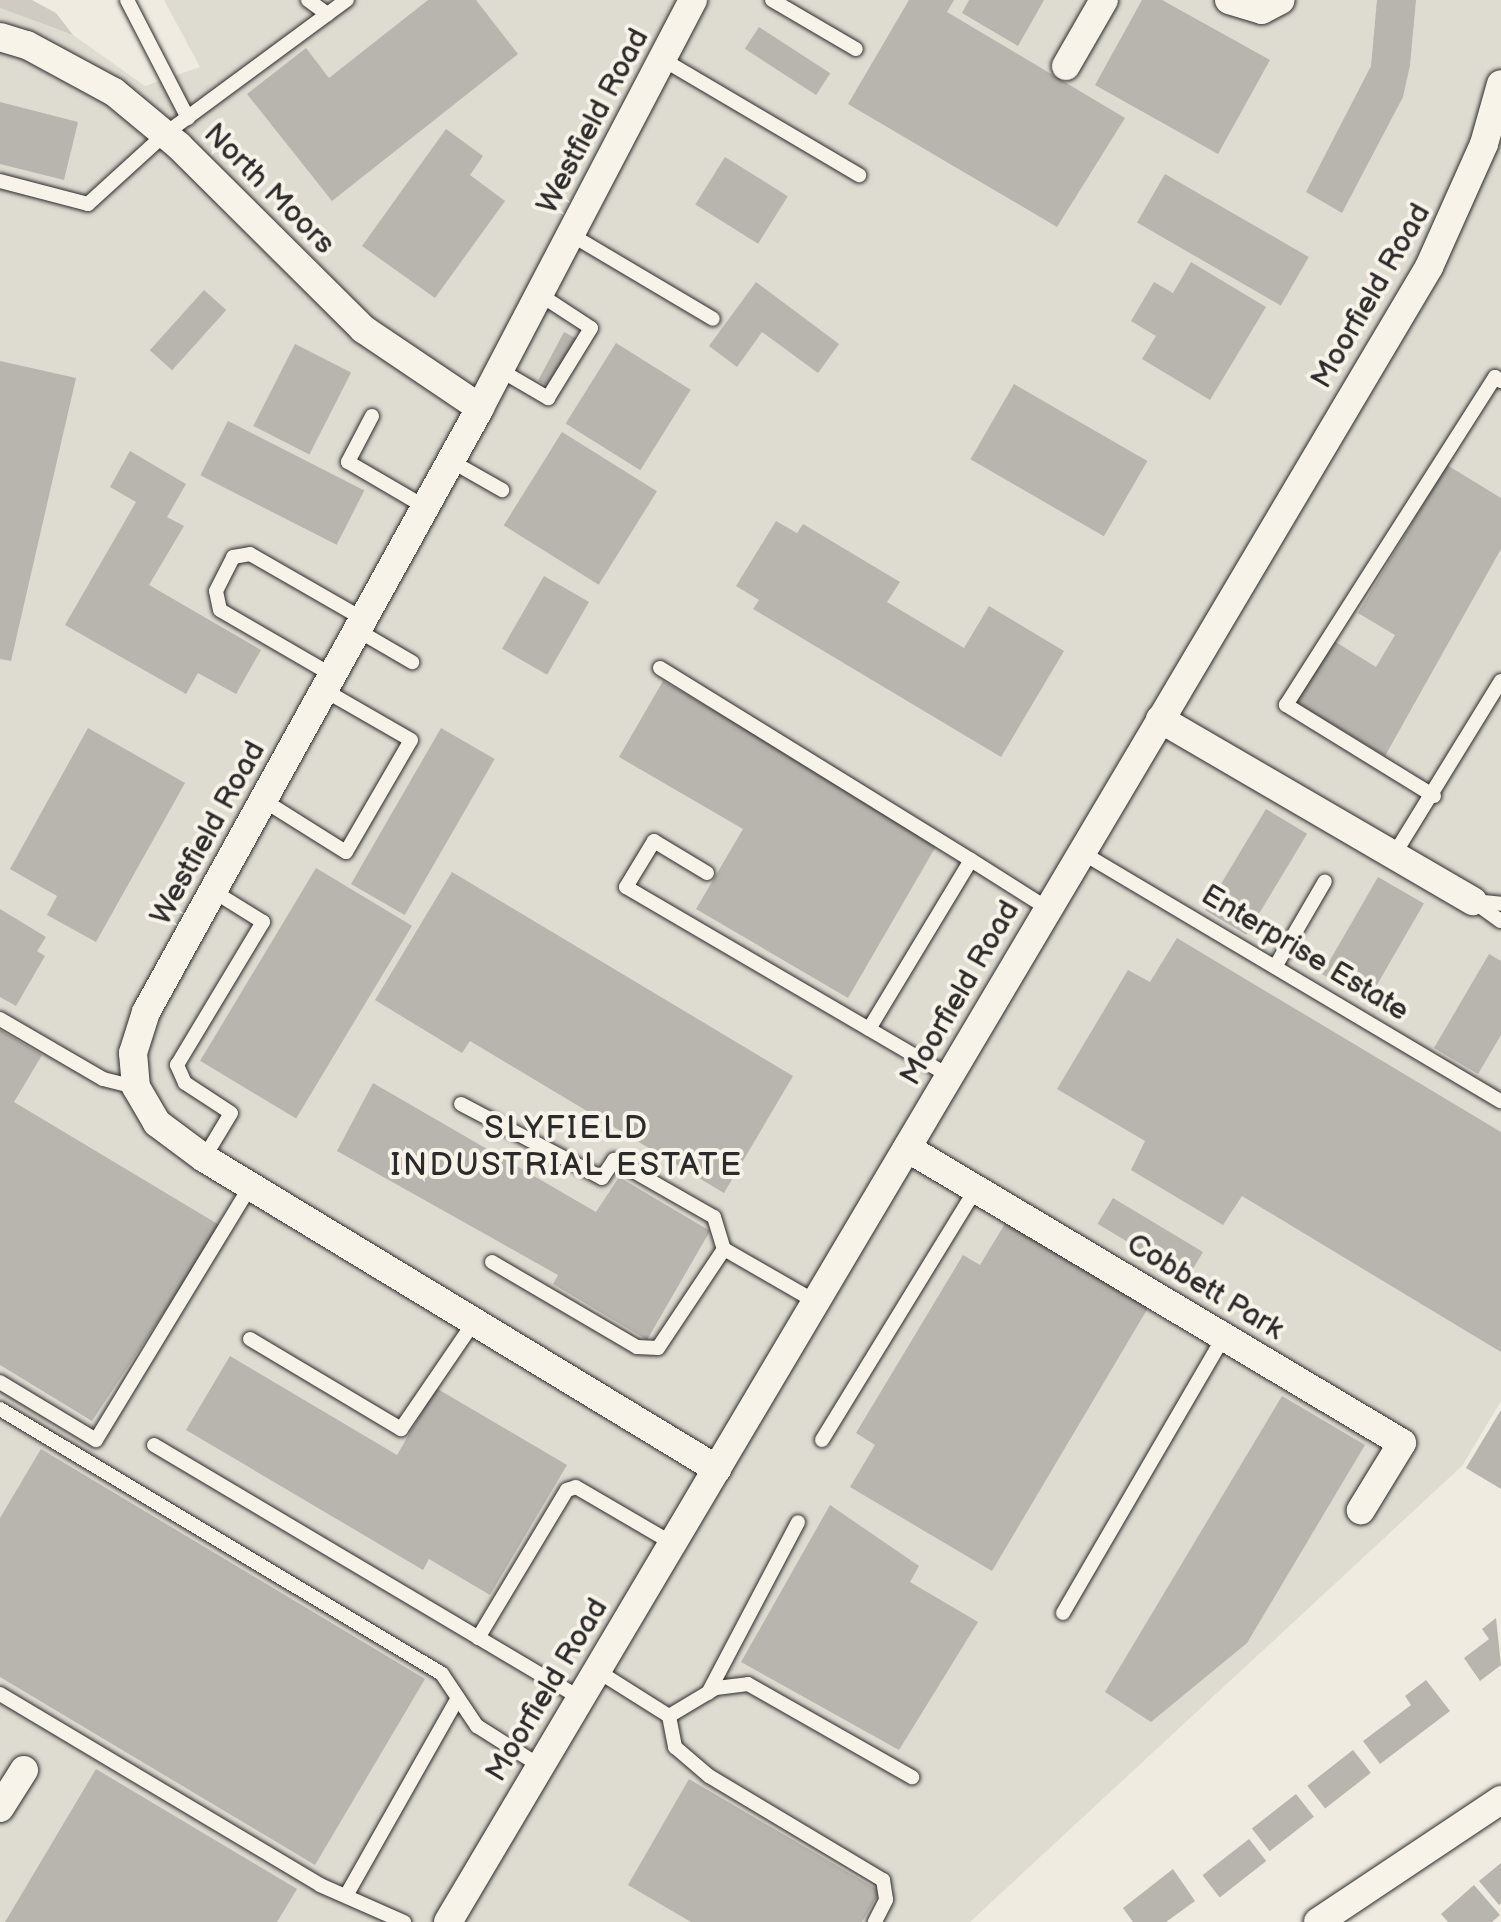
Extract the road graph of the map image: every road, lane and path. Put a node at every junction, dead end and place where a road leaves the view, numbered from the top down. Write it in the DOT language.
graph roads {
  1 [pos="127,0"];
  2 [pos="308,0"];
  3 [pos="346,0"];
  4 [pos="772,0"];
  5 [pos="1104,0"];
  6 [pos="1230,0"];
  7 [pos="1280,0"];
  8 [pos="685,3"];
  9 [pos="327,14"];
  10 [pos="0,38"];
  11 [pos="856,50"];
  12 [pos="662,59"];
  13 [pos="1066,66"];
  14 [pos="1501,84"];
  15 [pos="176,126"];
  16 [pos="859,174"];
  17 [pos="0,182"];
  18 [pos="570,234"];
  19 [pos="539,294"];
  20 [pos="713,319"];
  21 [pos="500,370"];
  22 [pos="1499,375"];
  23 [pos="480,408"];
  24 [pos="372,416"];
  25 [pos="451,460"];
  26 [pos="502,490"];
  27 [pos="425,507"];
  28 [pos="360,625"];
  29 [pos="412,662"];
  30 [pos="660,668"];
  31 [pos="1501,681"];
  32 [pos="328,682"];
  33 [pos="1160,718"];
  34 [pos="1434,796"];
  35 [pos="263,800"];
  36 [pos="1081,852"];
  37 [pos="1395,854"];
  38 [pos="971,860"];
  39 [pos="708,873"];
  40 [pos="1325,881"];
  41 [pos="213,891"];
  42 [pos="1487,902"];
  43 [pos="1048,908"];
  44 [pos="1501,921"];
  45 [pos="1274,966"];
  46 [pos="0,1019"];
  47 [pos="868,1030"];
  48 [pos="948,1075"];
  49 [pos="136,1087"];
  50 [pos="1501,1100"];
  51 [pos="462,1104"];
  52 [pos="906,1148"];
  53 [pos="204,1158"];
  54 [pos="249,1188"];
  55 [pos="976,1189"];
  56 [pos="724,1249"];
  57 [pos="492,1262"];
  58 [pos="816,1302"];
  59 [pos="474,1322"];
  60 [pos="1224,1336"];
  61 [pos="250,1339"];
  62 [pos="0,1382"];
  63 [pos="0,1409"];
  64 [pos="822,1440"];
  65 [pos="154,1445"];
  66 [pos="717,1469"];
  67 [pos="1361,1510"];
  68 [pos="798,1522"];
  69 [pos="672,1543"];
  70 [pos="1062,1613"];
  71 [pos="478,1638"];
  72 [pos="596,1670"];
  73 [pos="708,1693"];
  74 [pos="0,1694"];
  75 [pos="458,1698"];
  76 [pos="580,1698"];
  77 [pos="669,1716"];
  78 [pos="540,1766"];
  79 [pos="24,1770"];
  80 [pos="912,1777"];
  81 [pos="1501,1800"];
  82 [pos="0,1808"];
  83 [pos="347,1894"];
  84 [pos="404,1922"];
  85 [pos="448,1922"];
  86 [pos="875,1922"];
  87 [pos="1318,1922"];
  1 -- 15 [label="lane"];
  2 -- 9 [label="lane"];
  3 -- 9 [label="lane"];
  4 -- 11 [label="lane"];
  5 -- 13 [label="street"];
  6 -- 7 [label="street"];
  8 -- 12 [label="street, Westfield Road"];
  9 -- 15 [label="lane"];
  10 -- 15 [label="street, North Moors"];
  12 -- 16 [label="lane"];
  12 -- 18 [label="street, Westfield Road"];
  14 -- 33 [label="street, Moorfield Road"];
  15 -- 17 [label="lane"];
  15 -- 23 [label="street, North Moors"];
  18 -- 19 [label="street, Westfield Road"];
  18 -- 20 [label="lane"];
  19 -- 21 [label="street, Westfield Road"];
  19 -- 21 [label="lane"];
  21 -- 23 [label="street, Westfield Road"];
  22 -- 34 [label="lane"];
  23 -- 25 [label="street, Westfield Road"];
  24 -- 27 [label="lane"];
  25 -- 26 [label="lane"];
  25 -- 27 [label="street, Westfield Road"];
  27 -- 28 [label="street, Westfield Road"];
  28 -- 29 [label="lane"];
  28 -- 32 [label="street, Westfield Road"];
  28 -- 32 [label="lane"];
  30 -- 38 [label="lane"];
  31 -- 34 [label="lane"];
  32 -- 35 [label="street, Westfield Road"];
  32 -- 35 [label="lane"];
  33 -- 36 [label="street, Moorfield Road"];
  33 -- 37 [label="street"];
  34 -- 37 [label="lane"];
  35 -- 41 [label="street, Westfield Road"];
  36 -- 43 [label="street, Moorfield Road"];
  36 -- 45 [label="lane, Enterprise Estate"];
  37 -- 42 [label="street"];
  38 -- 43 [label="lane"];
  38 -- 47 [label="lane"];
  39 -- 47 [label="lane"];
  40 -- 45 [label="lane"];
  41 -- 49 [label="street, Westfield Road"];
  41 -- 53 [label="lane"];
  42 -- 44 [label="lane"];
  43 -- 48 [label="street, Moorfield Road"];
  45 -- 50 [label="lane, Enterprise Estate"];
  46 -- 49 [label="lane"];
  47 -- 48 [label="lane"];
  48 -- 52 [label="street, Moorfield Road"];
  49 -- 53 [label="street"];
  51 -- 56 [label="lane"];
  52 -- 55 [label="street, Cobbett Park"];
  52 -- 58 [label="street, Moorfield Road"];
  53 -- 54 [label="street"];
  54 -- 59 [label="street"];
  54 -- 62 [label="lane"];
  55 -- 60 [label="street, Cobbett Park"];
  55 -- 64 [label="lane"];
  56 -- 57 [label="lane"];
  56 -- 58 [label="lane"];
  58 -- 66 [label="street, Moorfield Road"];
  59 -- 61 [label="lane"];
  59 -- 66 [label="street"];
  60 -- 67 [label="street, Cobbett Park"];
  60 -- 70 [label="lane"];
  63 -- 75 [label="lane"];
  65 -- 71 [label="lane"];
  66 -- 69 [label="street, Moorfield Road"];
  68 -- 73 [label="lane"];
  69 -- 71 [label="lane"];
  69 -- 72 [label="street, Moorfield Road"];
  71 -- 76 [label="lane"];
  72 -- 76 [label="street, Moorfield Road"];
  72 -- 77 [label="lane"];
  73 -- 77 [label="lane"];
  73 -- 80 [label="lane"];
  74 -- 83 [label="lane"];
  75 -- 78 [label="lane"];
  75 -- 83 [label="lane"];
  76 -- 78 [label="street, Moorfield Road"];
  77 -- 86 [label="lane"];
  78 -- 85 [label="street, Moorfield Road"];
  79 -- 82 [label="street"];
  81 -- 87 [label="street"];
  83 -- 84 [label="lane"];
}
